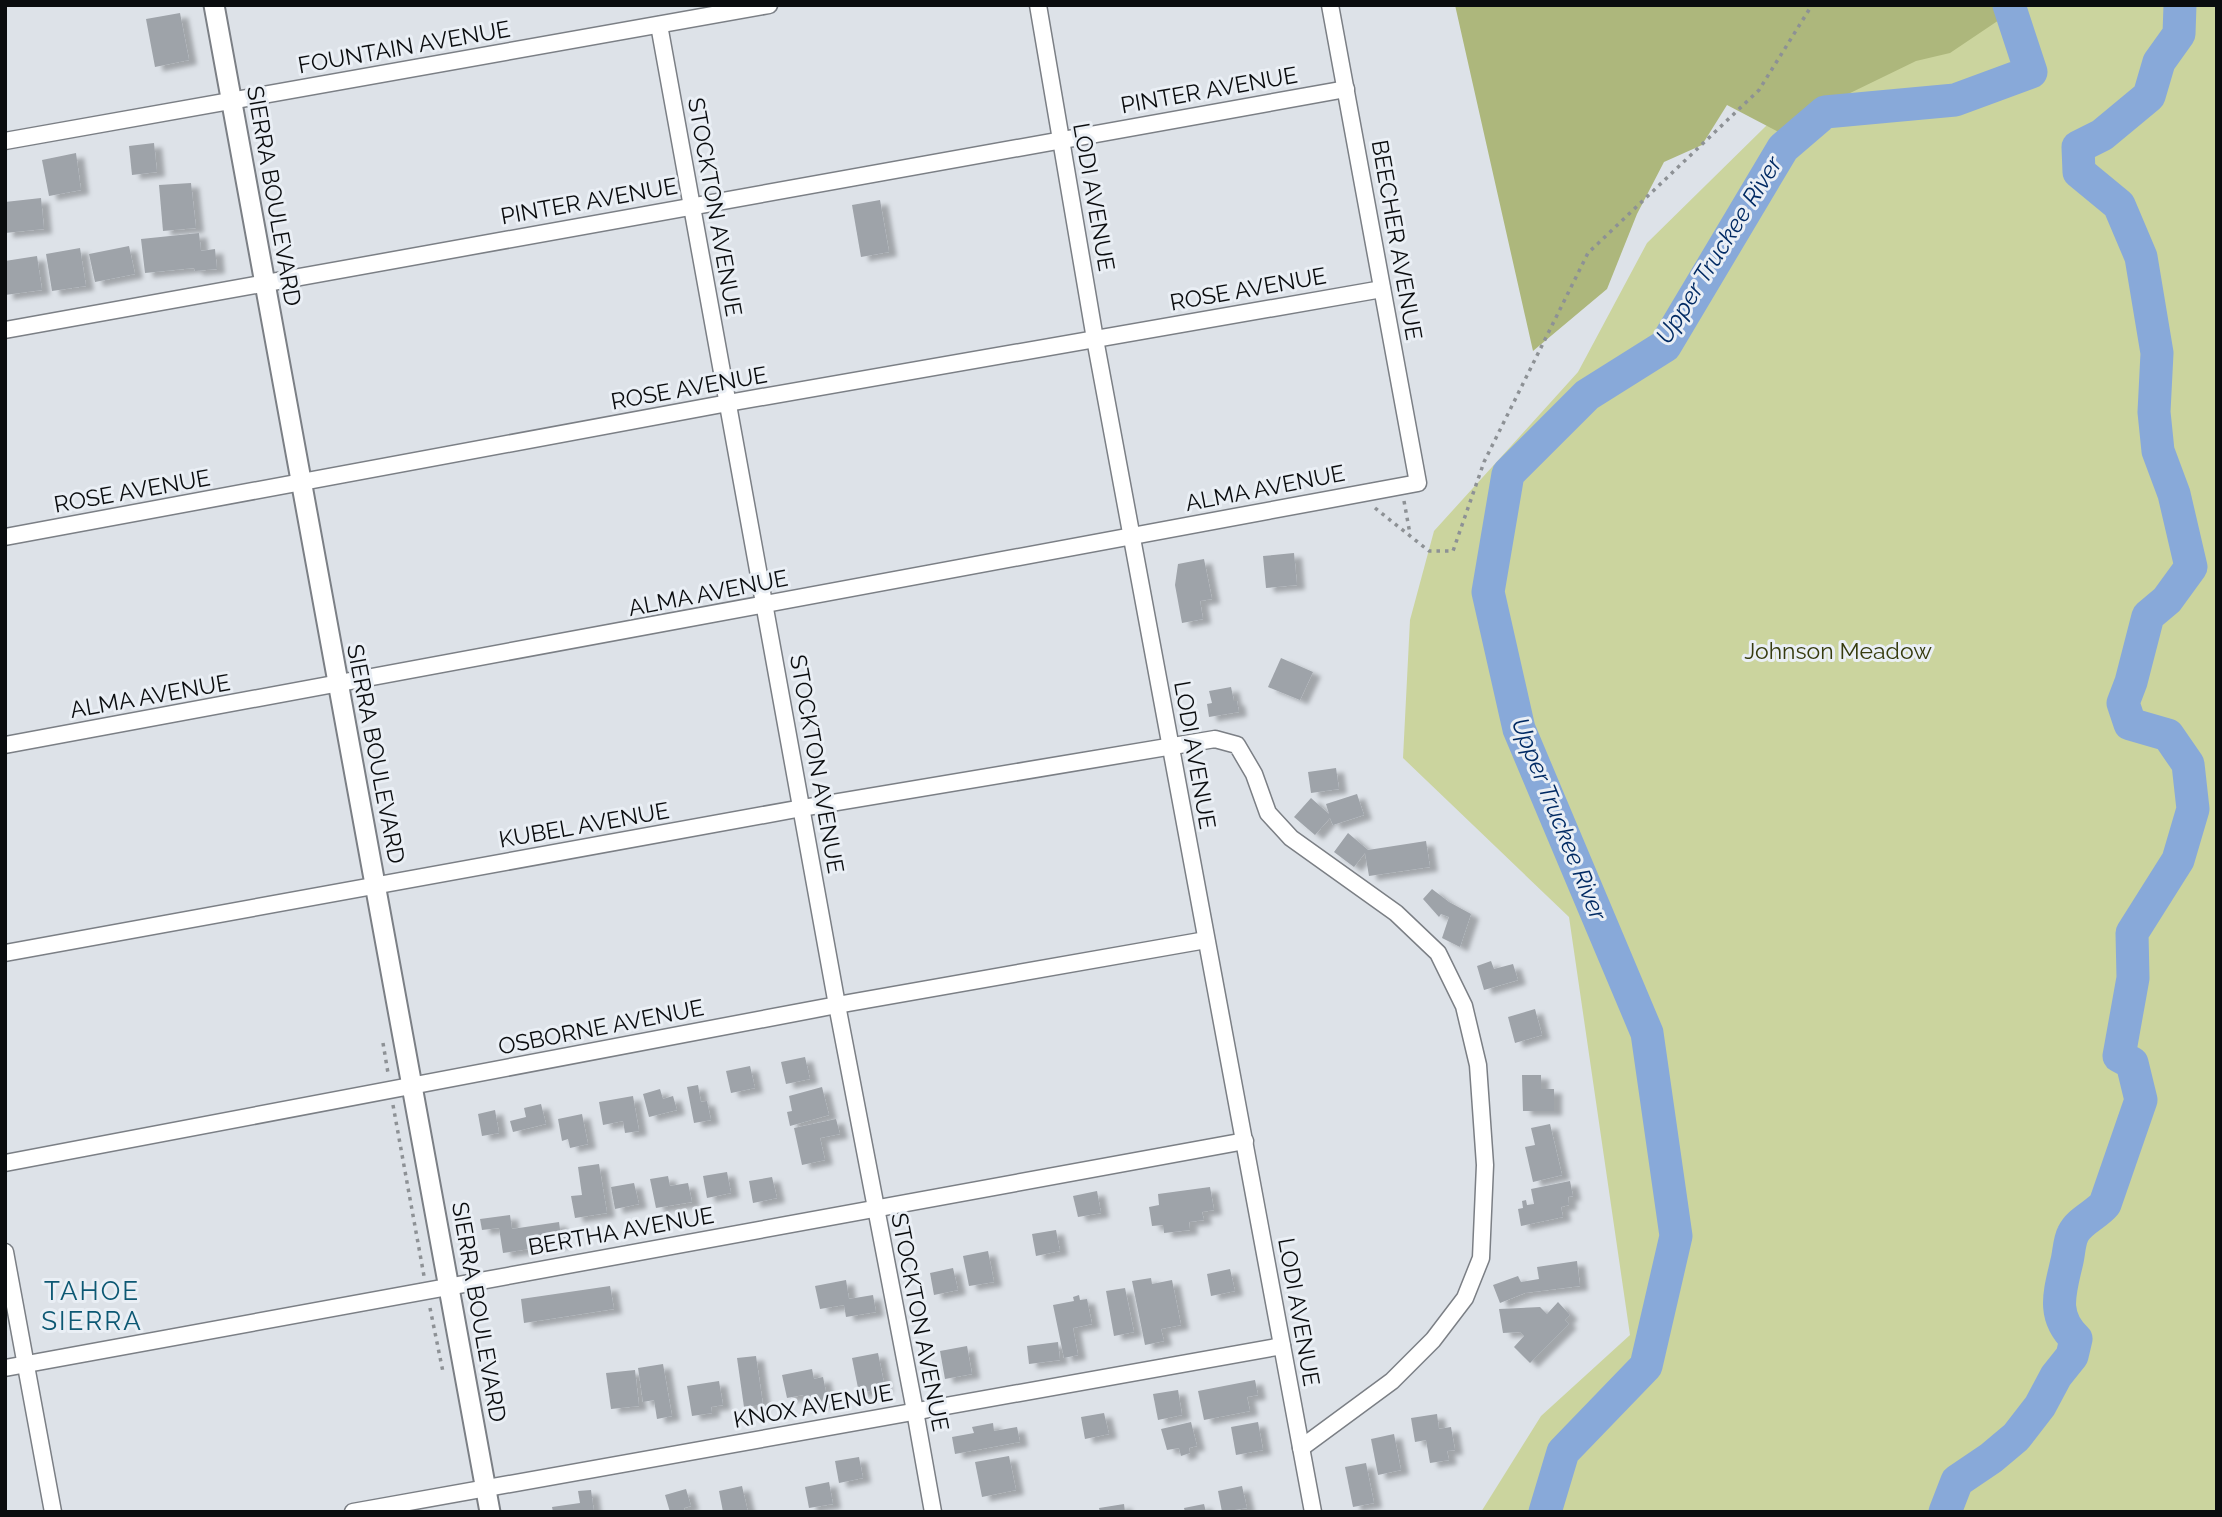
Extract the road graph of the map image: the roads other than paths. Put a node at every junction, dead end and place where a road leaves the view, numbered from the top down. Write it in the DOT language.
graph roads {
  1 [pos="214,5"];
  2 [pos="769,5"];
  3 [pos="1038,5"];
  4 [pos="1331,5"];
  5 [pos="659,25"];
  6 [pos="1346,89"];
  7 [pos="231,101"];
  8 [pos="1061,139"];
  9 [pos="5,141"];
  10 [pos="692,206"];
  11 [pos="265,282"];
  12 [pos="1382,289"];
  13 [pos="5,330"];
  14 [pos="1095,339"];
  15 [pos="728,403"];
  16 [pos="302,483"];
  17 [pos="1410,485"];
  18 [pos="1132,536"];
  19 [pos="5,537"];
  20 [pos="765,605"];
  21 [pos="338,685"];
  22 [pos="5,746"];
  23 [pos="1171,746"];
  24 [pos="802,808"];
  25 [pos="376,886"];
  26 [pos="1206,940"];
  27 [pos="5,953"];
  28 [pos="837,1006"];
  29 [pos="412,1086"];
  30 [pos="1245,1141"];
  31 [pos="5,1163"];
  32 [pos="875,1209"];
  33 [pos="5,1252"];
  34 [pos="450,1285"];
  35 [pos="1282,1346"];
  36 [pos="25,1364"];
  37 [pos="5,1368"];
  38 [pos="915,1411"];
  39 [pos="1301,1448"];
  40 [pos="486,1487"];
  41 [pos="53,1512"];
  42 [pos="353,1512"];
  43 [pos="490,1512"];
  44 [pos="933,1512"];
  45 [pos="1313,1512"];
  1 -- 7 [label="street, SIERRA BOULEVARD"];
  2 -- 5 [label="street, FOUNTAIN AVENUE"];
  3 -- 8 [label="street, LODI AVENUE"];
  4 -- 6 [label="street, BEECHER AVENUE"];
  5 -- 7 [label="street, FOUNTAIN AVENUE"];
  5 -- 10 [label="street, STOCKTON AVENUE"];
  6 -- 8 [label="street, PINTER AVENUE"];
  6 -- 12 [label="street, BEECHER AVENUE"];
  7 -- 9 [label="street, FOUNTAIN AVENUE"];
  7 -- 11 [label="street, SIERRA BOULEVARD"];
  8 -- 10 [label="street, PINTER AVENUE"];
  8 -- 14 [label="street, LODI AVENUE"];
  10 -- 11 [label="street, PINTER AVENUE"];
  10 -- 15 [label="street, STOCKTON AVENUE"];
  11 -- 13 [label="street, PINTER AVENUE"];
  11 -- 16 [label="street, SIERRA BOULEVARD"];
  12 -- 14 [label="street, ROSE AVENUE"];
  12 -- 17 [label="street, BEECHER AVENUE"];
  14 -- 15 [label="street, ROSE AVENUE"];
  14 -- 18 [label="street, LODI AVENUE"];
  15 -- 16 [label="street, ROSE AVENUE"];
  15 -- 20 [label="street, STOCKTON AVENUE"];
  16 -- 19 [label="street, ROSE AVENUE"];
  16 -- 21 [label="street, SIERRA BOULEVARD"];
  17 -- 18 [label="street, ALMA AVENUE"];
  18 -- 20 [label="street, ALMA AVENUE"];
  18 -- 23 [label="street, LODI AVENUE"];
  20 -- 21 [label="street, ALMA AVENUE"];
  20 -- 24 [label="street, STOCKTON AVENUE"];
  21 -- 22 [label="street, ALMA AVENUE"];
  21 -- 25 [label="street, SIERRA BOULEVARD"];
  23 -- 24 [label="street, KUBEL AVENUE"];
  23 -- 26 [label="street, LODI AVENUE"];
  23 -- 39 [label="street, KUBEL AVENUE"];
  24 -- 25 [label="street, KUBEL AVENUE"];
  24 -- 28 [label="street, STOCKTON AVENUE"];
  25 -- 27 [label="street, KUBEL AVENUE"];
  25 -- 29 [label="street, SIERRA BOULEVARD"];
  26 -- 28 [label="street, OSBORNE AVENUE"];
  26 -- 30 [label="street, LODI AVENUE"];
  28 -- 29 [label="street, OSBORNE AVENUE"];
  28 -- 32 [label="street, STOCKTON AVENUE"];
  29 -- 31 [label="street, OSBORNE AVENUE"];
  29 -- 34 [label="street, SIERRA BOULEVARD"];
  30 -- 32 [label="street, BERTHA AVENUE"];
  30 -- 35 [label="street, LODI AVENUE"];
  32 -- 34 [label="street, BERTHA AVENUE"];
  32 -- 38 [label="street, STOCKTON AVENUE"];
  33 -- 36 [label="street"];
  34 -- 36 [label="street, BERTHA AVENUE"];
  34 -- 40 [label="street, SIERRA BOULEVARD"];
  35 -- 38 [label="street, KNOX AVENUE"];
  35 -- 39 [label="street, LODI AVENUE"];
  36 -- 37 [label="street, BERTHA AVENUE"];
  36 -- 41 [label="street"];
  38 -- 40 [label="street, KNOX AVENUE"];
  38 -- 44 [label="street, STOCKTON AVENUE"];
  39 -- 45 [label="street, LODI AVENUE"];
  40 -- 42 [label="street, KNOX AVENUE"];
  40 -- 43 [label="street, SIERRA BOULEVARD"];
}
